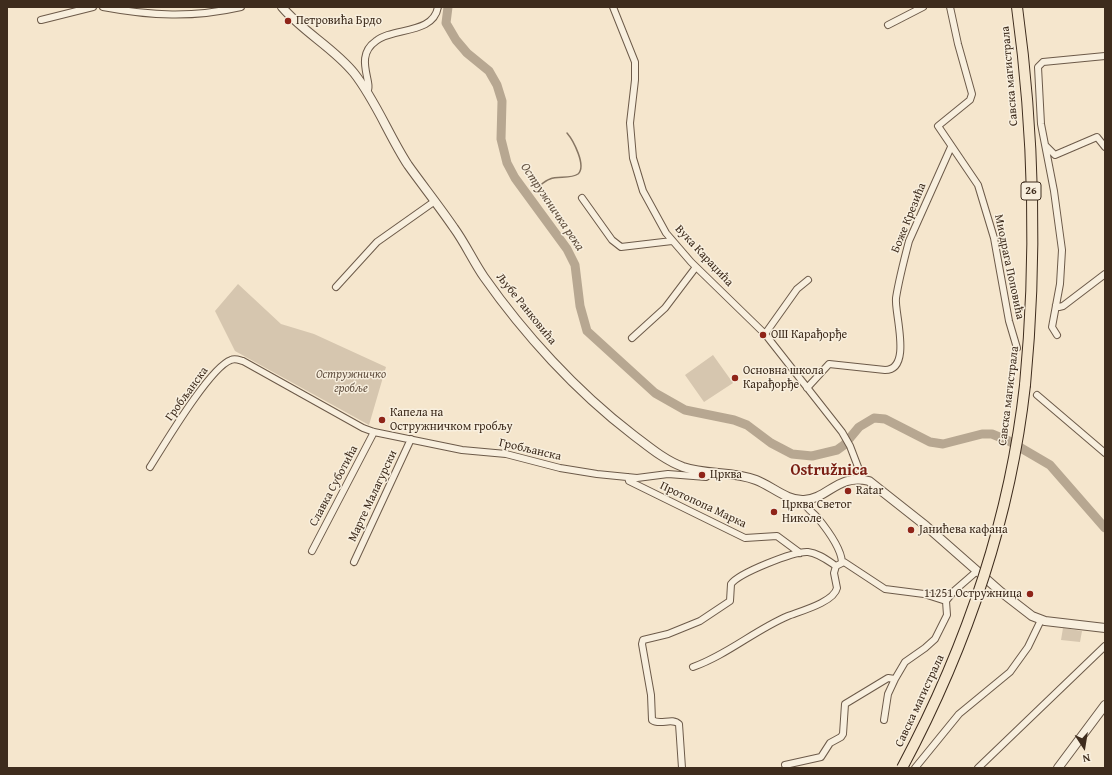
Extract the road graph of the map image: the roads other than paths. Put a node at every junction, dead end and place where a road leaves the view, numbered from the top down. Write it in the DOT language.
graph roads {
  1 [pos="93,7"];
  2 [pos="103,7"];
  3 [pos="241,7"];
  4 [pos="282,7"];
  5 [pos="438,7"];
  6 [pos="613,7"];
  7 [pos="923,7"];
  8 [pos="950,7"];
  9 [pos="1017,7"];
  10 [pos="41,20"];
  11 [pos="888,25"];
  12 [pos="1105,56"];
  13 [pos="367,92"];
  14 [pos="1044,141"];
  15 [pos="951,147"];
  16 [pos="1105,147"];
  17 [pos="582,198"];
  18 [pos="435,201"];
  19 [pos="672,241"];
  20 [pos="696,267"];
  21 [pos="1105,274"];
  22 [pos="808,280"];
  23 [pos="336,287"];
  24 [pos="1056,305"];
  25 [pos="765,334"];
  26 [pos="1057,335"];
  27 [pos="632,338"];
  28 [pos="1017,348"];
  29 [pos="807,388"];
  30 [pos="1037,395"];
  31 [pos="374,432"];
  32 [pos="411,439"];
  33 [pos="1105,453"];
  34 [pos="150,467"];
  35 [pos="713,473"];
  36 [pos="628,477"];
  37 [pos="863,480"];
  38 [pos="802,500"];
  39 [pos="312,551"];
  40 [pos="800,553"];
  41 [pos="354,562"];
  42 [pos="842,562"];
  43 [pos="836,566"];
  44 [pos="977,571"];
  45 [pos="946,601"];
  46 [pos="1040,620"];
  47 [pos="1105,628"];
  48 [pos="1105,646"];
  49 [pos="693,667"];
  50 [pos="895,678"];
  51 [pos="1105,705"];
  52 [pos="884,720"];
  53 [pos="785,765"];
  54 [pos="682,768"];
  55 [pos="902,768"];
  56 [pos="916,768"];
  57 [pos="978,768"];
  58 [pos="1058,768"];
  1 -- 10 [label="street"];
  2 -- 3 [label="street"];
  4 -- 13 [label="street, Љубе Ранковића"];
  5 -- 13 [label="street"];
  6 -- 19 [label="street, Вука Караџића"];
  7 -- 11 [label="street"];
  8 -- 15 [label="street, Миодрага Поповића"];
  9 -- 55 [label="main road, Савска магистрала / 26, bridge"];
  12 -- 14 [label="street"];
  13 -- 18 [label="street, Љубе Ранковића"];
  14 -- 16 [label="street"];
  14 -- 24 [label="street"];
  15 -- 28 [label="street, Миодрага Поповића"];
  15 -- 29 [label="street, Боже Крезића"];
  17 -- 19 [label="street"];
  18 -- 23 [label="street"];
  18 -- 35 [label="street, Љубе Ранковића"];
  19 -- 20 [label="street, Вука Караџића"];
  20 -- 25 [label="street, Вука Караџића"];
  20 -- 27 [label="street"];
  21 -- 24 [label="street"];
  22 -- 25 [label="street"];
  24 -- 26 [label="street"];
  25 -- 29 [label="street, Вука Караџића"];
  29 -- 37 [label="street, Вука Караџића"];
  30 -- 33 [label="street"];
  31 -- 32 [label="street, Гробљанска"];
  31 -- 34 [label="street, Гробљанска"];
  31 -- 39 [label="street, Славка Суботића"];
  32 -- 36 [label="street, Гробљанска"];
  32 -- 41 [label="street, Марте Малагурски"];
  35 -- 36 [label="street, Гробљанска"];
  35 -- 38 [label="street, Љубе Ранковића"];
  36 -- 40 [label="street, Протопопа Марка"];
  37 -- 38 [label="street"];
  37 -- 44 [label="street"];
  38 -- 42 [label="street"];
  40 -- 43 [label="street, Протопопа Марка"];
  40 -- 54 [label="street"];
  42 -- 43 [label="street"];
  42 -- 45 [label="street"];
  43 -- 49 [label="street"];
  44 -- 45 [label="street"];
  44 -- 46 [label="street"];
  45 -- 50 [label="street"];
  46 -- 47 [label="street"];
  46 -- 56 [label="street"];
  48 -- 57 [label="street"];
  50 -- 52 [label="street"];
  50 -- 53 [label="street"];
  51 -- 58 [label="street"];
}
